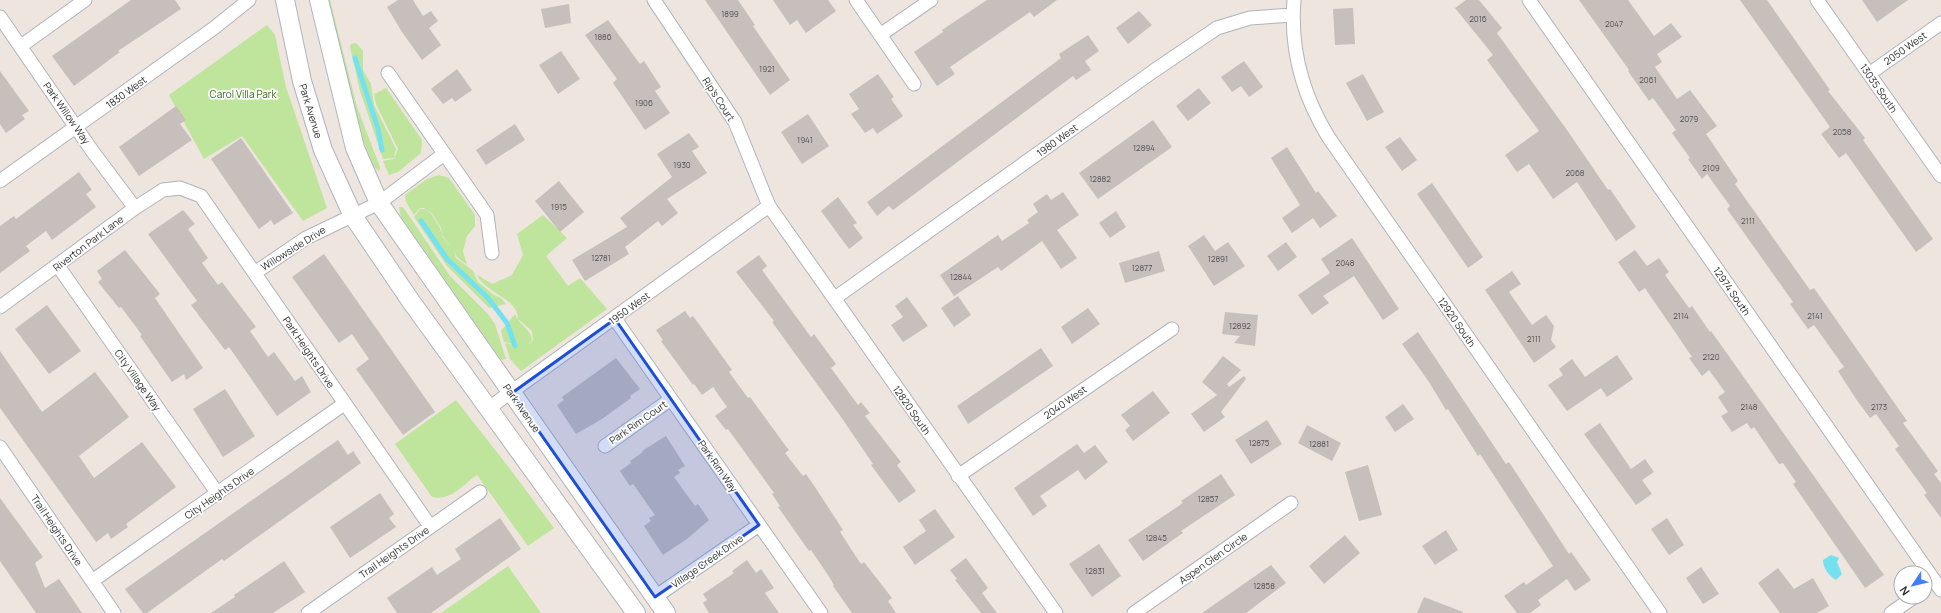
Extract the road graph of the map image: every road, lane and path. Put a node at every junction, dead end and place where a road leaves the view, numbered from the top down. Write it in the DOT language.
graph roads {
  1 [pos="85,0"];
  2 [pos="249,0"];
  3 [pos="285,0"];
  4 [pos="319,0"];
  5 [pos="654,0"];
  6 [pos="856,0"];
  7 [pos="931,0"];
  8 [pos="1294,0"];
  9 [pos="1529,0"];
  10 [pos="1817,0"];
  11 [pos="1293,14"];
  12 [pos="0,17"];
  13 [pos="1941,23"];
  14 [pos="880,35"];
  15 [pos="20,46"];
  16 [pos="388,73"];
  17 [pos="1869,74"];
  18 [pos="914,84"];
  19 [pos="78,127"];
  20 [pos="444,154"];
  21 [pos="1941,176"];
  22 [pos="0,181"];
  23 [pos="180,188"];
  24 [pos="379,203"];
  25 [pos="769,206"];
  26 [pos="135,208"];
  27 [pos="354,216"];
  28 [pos="492,253"];
  29 [pos="58,266"];
  30 [pos="256,272"];
  31 [pos="835,298"];
  32 [pos="0,307"];
  33 [pos="615,319"];
  34 [pos="1172,329"];
  35 [pos="512,392"];
  36 [pos="671,399"];
  37 [pos="344,404"];
  38 [pos="489,408"];
  39 [pos="605,446"];
  40 [pos="0,447"];
  41 [pos="958,476"];
  42 [pos="480,492"];
  43 [pos="218,494"];
  44 [pos="1291,504"];
  45 [pos="759,525"];
  46 [pos="430,526"];
  47 [pos="92,582"];
  48 [pos="1936,585"];
  49 [pos="654,597"];
  50 [pos="1902,605"];
  51 [pos="114,613"];
  52 [pos="308,613"];
  53 [pos="636,613"];
  54 [pos="666,613"];
  55 [pos="821,613"];
  56 [pos="1056,613"];
  57 [pos="1134,613"];
  58 [pos="1660,613"];
  59 [pos="1891,613"];
  1 -- 15 [label="street"];
  2 -- 19 [label="street, 1830 West"];
  3 -- 27 [label="street, Park Avenue"];
  4 -- 24 [label="street, Park Avenue"];
  5 -- 25 [label="street, Rip's Court"];
  6 -- 14 [label="street"];
  7 -- 14 [label="street"];
  8 -- 11 [label="street, 12920 South"];
  9 -- 48 [label="street, 12974 South"];
  10 -- 17 [label="street, 13035 South"];
  11 -- 31 [label="street, 1980 West"];
  11 -- 58 [label="street, 12920 South"];
  12 -- 15 [label="street, Park Willow Way"];
  13 -- 17 [label="street, 2050 West"];
  14 -- 18 [label="street"];
  15 -- 19 [label="street, Park Willow Way"];
  16 -- 20 [label="street"];
  17 -- 21 [label="street, 13035 South"];
  19 -- 22 [label="street, 1830 West"];
  19 -- 26 [label="street, Park Willow Way"];
  20 -- 24 [label="street"];
  20 -- 28 [label="street"];
  23 -- 26 [label="street, Riverton Park Lane"];
  23 -- 30 [label="street, Park Heights Drive"];
  24 -- 27 [label="street"];
  24 -- 35 [label="street, Park Avenue"];
  25 -- 31 [label="street, 12820 South"];
  25 -- 33 [label="street, 1950 West"];
  26 -- 29 [label="street, Riverton Park Lane"];
  27 -- 30 [label="street, Willowside Drive"];
  27 -- 38 [label="street, Park Avenue"];
  29 -- 32 [label="street, Riverton Park Lane"];
  29 -- 43 [label="street, City Village Way"];
  30 -- 37 [label="street, Park Heights Drive"];
  31 -- 41 [label="street, 12820 South"];
  33 -- 35 [label="street, 1950 West"];
  33 -- 36 [label="street, Park Rim Way"];
  34 -- 41 [label="street, 2040 West"];
  35 -- 38 [label="street, 1950 West"];
  35 -- 49 [label="street, Park Avenue"];
  36 -- 39 [label="street, Park Rim Court"];
  36 -- 45 [label="street, Park Rim Way"];
  37 -- 43 [label="street, City Heights Drive"];
  37 -- 46 [label="street, Park Heights Drive"];
  38 -- 53 [label="street, Park Avenue"];
  40 -- 47 [label="street, Trail Heights Drive"];
  41 -- 56 [label="street, 12820 South"];
  42 -- 46 [label="street, Trail Heights Drive"];
  43 -- 47 [label="street, City Heights Drive"];
  44 -- 57 [label="street, Aspen Glen Circle"];
  45 -- 49 [label="street, Village Creek Drive"];
  45 -- 55 [label="street, Park Rim Way"];
  46 -- 52 [label="street, Trail Heights Drive"];
  47 -- 51 [label="street, Trail Heights Drive"];
  49 -- 54 [label="street, Park Avenue"];
  50 -- 59 [label="street"];
}
